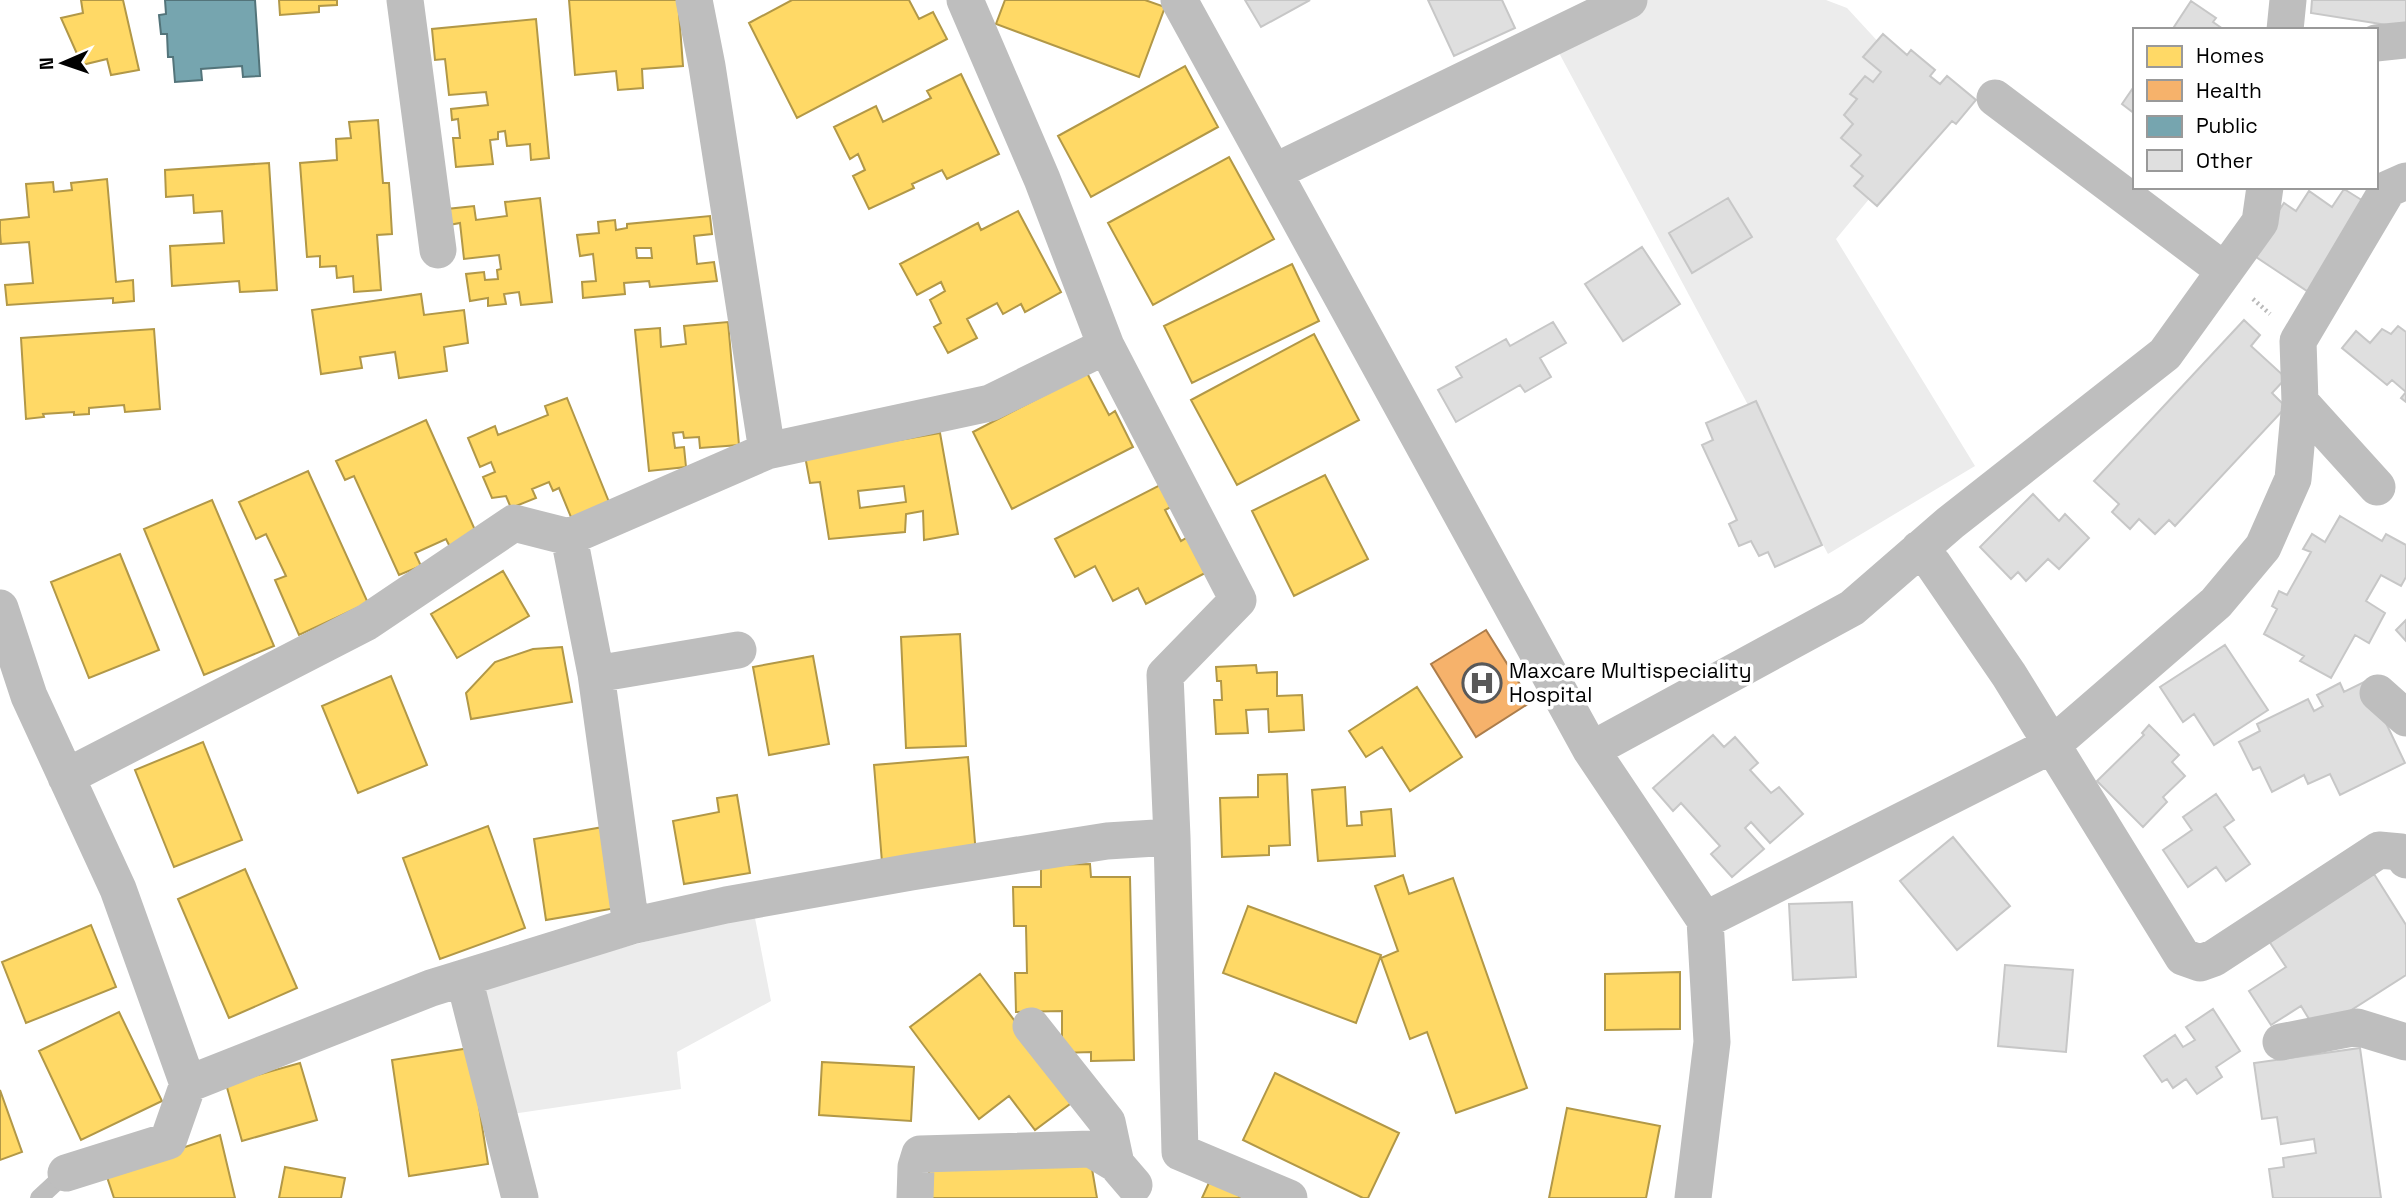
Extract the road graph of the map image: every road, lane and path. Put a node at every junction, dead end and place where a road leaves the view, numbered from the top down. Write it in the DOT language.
graph roads {
  1 [pos="405,0"];
  2 [pos="694,0"];
  3 [pos="965,0"];
  4 [pos="1179,0"];
  5 [pos="1629,0"];
  6 [pos="2288,0"];
  7 [pos="2285,28"];
  8 [pos="2406,40"];
  9 [pos="2378,43"];
  10 [pos="1996,98"];
  11 [pos="1274,172"];
  12 [pos="2406,181"];
  13 [pos="2265,189"];
  14 [pos="438,250"];
  15 [pos="2225,271"];
  16 [pos="2298,341"];
  17 [pos="1107,346"];
  18 [pos="2300,402"];
  19 [pos="767,451"];
  20 [pos="2377,487"];
  21 [pos="569,537"];
  22 [pos="1919,549"];
  23 [pos="0,608"];
  24 [pos="738,650"];
  25 [pos="596,674"];
  26 [pos="2378,692"];
  27 [pos="2406,718"];
  28 [pos="2052,745"];
  29 [pos="1591,750"];
  30 [pos="66,776"];
  31 [pos="1172,836"];
  32 [pos="2406,860"];
  33 [pos="1704,920"];
  34 [pos="631,926"];
  35 [pos="464,978"];
  36 [pos="1031,1026"];
  37 [pos="2281,1042"];
  38 [pos="2406,1042"];
  39 [pos="188,1084"];
  40 [pos="1180,1152"];
  41 [pos="66,1173"];
  42 [pos="1127,1182"];
  43 [pos="38,1198"];
  44 [pos="520,1198"];
  45 [pos="915,1198"];
  46 [pos="1289,1198"];
  47 [pos="1693,1198"];
  1 -- 14 [label="street"];
  2 -- 19 [label="street"];
  3 -- 17 [label="street"];
  4 -- 11 [label="street"];
  5 -- 11 [label="street"];
  6 -- 7 [label="street"];
  8 -- 9 [label="street"];
  10 -- 15 [label="street"];
  11 -- 29 [label="street"];
  12 -- 16 [label="street"];
  13 -- 15 [label="street"];
  15 -- 16 [label="path"];
  15 -- 22 [label="street"];
  16 -- 18 [label="street"];
  17 -- 19 [label="street"];
  17 -- 31 [label="street"];
  18 -- 20 [label="street"];
  18 -- 28 [label="street"];
  19 -- 21 [label="street"];
  21 -- 25 [label="street"];
  21 -- 30 [label="street"];
  22 -- 28 [label="street"];
  22 -- 29 [label="street"];
  23 -- 30 [label="street"];
  24 -- 25 [label="street"];
  25 -- 34 [label="street"];
  26 -- 27 [label="street"];
  28 -- 32 [label="street"];
  28 -- 33 [label="street"];
  29 -- 33 [label="street"];
  30 -- 39 [label="street"];
  31 -- 34 [label="street"];
  31 -- 40 [label="street"];
  33 -- 47 [label="street"];
  34 -- 35 [label="street"];
  35 -- 39 [label="street"];
  35 -- 44 [label="street"];
  36 -- 42 [label="street"];
  37 -- 38 [label="street"];
  39 -- 41 [label="street"];
  40 -- 42 [label="street"];
  40 -- 46 [label="street"];
  41 -- 43 [label="lane"];
  42 -- 45 [label="street"];
}
